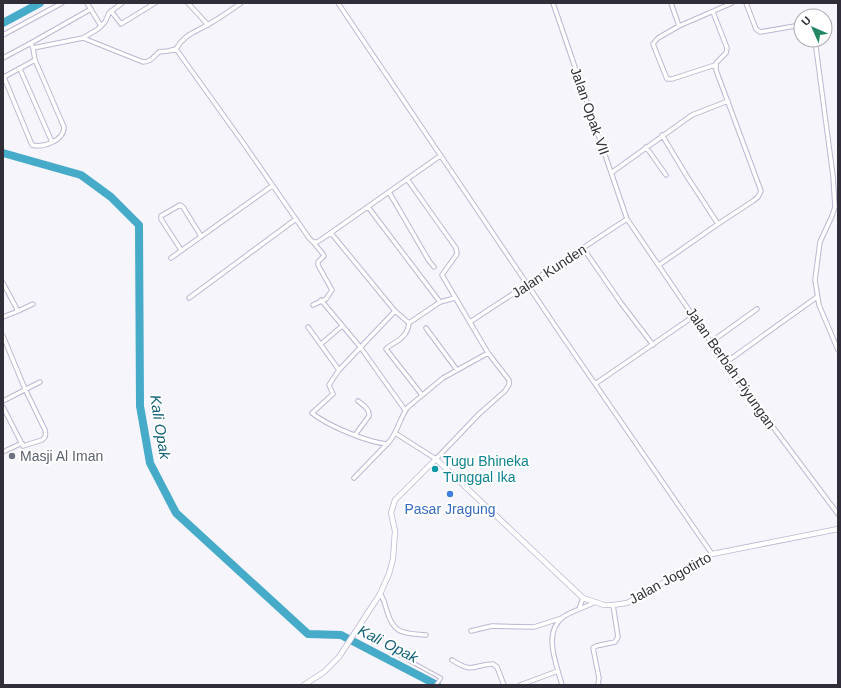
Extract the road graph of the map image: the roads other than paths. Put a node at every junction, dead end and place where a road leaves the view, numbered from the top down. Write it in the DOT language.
graph roads {
  1 [pos="62,3"];
  2 [pos="87,3"];
  3 [pos="122,3"];
  4 [pos="155,3"];
  5 [pos="188,3"];
  6 [pos="232,3"];
  7 [pos="242,3"];
  8 [pos="338,3"];
  9 [pos="553,3"];
  10 [pos="671,3"];
  11 [pos="732,3"];
  12 [pos="746,3"];
  13 [pos="235,7"];
  14 [pos="91,9"];
  15 [pos="111,11"];
  16 [pos="713,12"];
  17 [pos="208,24"];
  18 [pos="101,26"];
  19 [pos="679,26"];
  20 [pos="793,26"];
  21 [pos="3,35"];
  22 [pos="83,38"];
  23 [pos="31,43"];
  24 [pos="33,48"];
  25 [pos="816,48"];
  26 [pos="176,49"];
  27 [pos="3,58"];
  28 [pos="35,60"];
  29 [pos="715,65"];
  30 [pos="20,69"];
  31 [pos="3,76"];
  32 [pos="728,101"];
  33 [pos="662,135"];
  34 [pos="52,142"];
  35 [pos="646,147"];
  36 [pos="440,156"];
  37 [pos="611,173"];
  38 [pos="666,175"];
  39 [pos="407,179"];
  40 [pos="272,186"];
  41 [pos="389,192"];
  42 [pos="368,207"];
  43 [pos="296,219"];
  44 [pos="627,219"];
  45 [pos="718,224"];
  46 [pos="330,233"];
  47 [pos="201,236"];
  48 [pos="313,242"];
  49 [pos="583,248"];
  50 [pos="181,250"];
  51 [pos="171,258"];
  52 [pos="659,265"];
  53 [pos="434,267"];
  54 [pos="3,283"];
  55 [pos="528,285"];
  56 [pos="817,297"];
  57 [pos="189,298"];
  58 [pos="454,298"];
  59 [pos="321,300"];
  60 [pos="440,302"];
  61 [pos="33,304"];
  62 [pos="313,305"];
  63 [pos="757,309"];
  64 [pos="18,311"];
  65 [pos="395,311"];
  66 [pos="694,316"];
  67 [pos="3,317"];
  68 [pos="470,322"];
  69 [pos="409,323"];
  70 [pos="342,326"];
  71 [pos="308,327"];
  72 [pos="426,328"];
  73 [pos="3,336"];
  74 [pos="711,342"];
  75 [pos="321,344"];
  76 [pos="653,345"];
  77 [pos="8,348"];
  78 [pos="361,348"];
  79 [pos="838,350"];
  80 [pos="3,351"];
  81 [pos="488,353"];
  82 [pos="725,363"];
  83 [pos="339,370"];
  84 [pos="457,370"];
  85 [pos="40,382"];
  86 [pos="595,384"];
  87 [pos="25,389"];
  88 [pos="422,395"];
  89 [pos="3,400"];
  90 [pos="358,401"];
  91 [pos="3,407"];
  92 [pos="405,410"];
  93 [pos="395,433"];
  94 [pos="355,436"];
  95 [pos="22,443"];
  96 [pos="387,444"];
  97 [pos="5,451"];
  98 [pos="436,459"];
  99 [pos="354,478"];
  100 [pos="838,514"];
  101 [pos="838,529"];
  102 [pos="712,554"];
  103 [pos="380,594"];
  104 [pos="583,598"];
  105 [pos="595,602"];
  106 [pos="613,605"];
  107 [pos="579,609"];
  108 [pos="563,618"];
  109 [pos="471,631"];
  110 [pos="426,635"];
  111 [pos="388,649"];
  112 [pos="452,660"];
  113 [pos="558,671"];
  114 [pos="312,683"];
  115 [pos="304,685"];
  116 [pos="436,685"];
  117 [pos="504,685"];
  118 [pos="520,685"];
  119 [pos="562,685"];
  120 [pos="598,685"];
  1 -- 21 [label="street"];
  2 -- 14 [label="street"];
  3 -- 15 [label="street"];
  4 -- 15 [label="street"];
  5 -- 17 [label="street"];
  6 -- 13 [label="street"];
  7 -- 13 [label="street"];
  8 -- 36 [label="street"];
  9 -- 37 [label="street, Jalan Opak VII"];
  10 -- 19 [label="street"];
  11 -- 16 [label="street"];
  12 -- 20 [label="street"];
  13 -- 17 [label="street"];
  14 -- 18 [label="street"];
  14 -- 23 [label="street"];
  15 -- 18 [label="street"];
  16 -- 19 [label="street"];
  16 -- 29 [label="street"];
  17 -- 26 [label="street"];
  18 -- 22 [label="street"];
  19 -- 29 [label="street"];
  22 -- 24 [label="street"];
  22 -- 26 [label="street"];
  23 -- 24 [label="street"];
  23 -- 27 [label="street"];
  24 -- 28 [label="street"];
  25 -- 56 [label="street"];
  26 -- 40 [label="street"];
  28 -- 30 [label="street"];
  28 -- 34 [label="street"];
  29 -- 32 [label="street"];
  30 -- 31 [label="street"];
  30 -- 34 [label="street"];
  31 -- 34 [label="street"];
  32 -- 33 [label="street"];
  32 -- 45 [label="street"];
  33 -- 35 [label="street"];
  33 -- 45 [label="street"];
  35 -- 37 [label="street"];
  35 -- 38 [label="street"];
  36 -- 39 [label="street"];
  36 -- 55 [label="street"];
  37 -- 44 [label="street, Jalan Opak VII"];
  39 -- 41 [label="street"];
  39 -- 58 [label="street"];
  40 -- 43 [label="street"];
  40 -- 47 [label="street"];
  41 -- 42 [label="street"];
  41 -- 53 [label="street"];
  42 -- 46 [label="street"];
  42 -- 60 [label="street"];
  43 -- 48 [label="street"];
  43 -- 57 [label="street"];
  44 -- 49 [label="street, Jalan Kunden"];
  44 -- 52 [label="street, Jalan Berbah Piyungan"];
  45 -- 52 [label="street"];
  46 -- 48 [label="street"];
  46 -- 65 [label="street"];
  47 -- 50 [label="street"];
  47 -- 50 [label="street"];
  48 -- 59 [label="street"];
  49 -- 55 [label="street, Jalan Kunden"];
  49 -- 76 [label="street"];
  50 -- 51 [label="street"];
  52 -- 66 [label="street, Jalan Berbah Piyungan"];
  54 -- 64 [label="street"];
  55 -- 68 [label="street, Jalan Kunden"];
  55 -- 86 [label="street"];
  56 -- 79 [label="street"];
  56 -- 82 [label="street"];
  58 -- 60 [label="street"];
  58 -- 68 [label="street"];
  59 -- 62 [label="street"];
  59 -- 70 [label="street"];
  60 -- 69 [label="street"];
  61 -- 64 [label="street"];
  63 -- 74 [label="street"];
  64 -- 67 [label="street"];
  65 -- 69 [label="street"];
  65 -- 78 [label="street"];
  66 -- 74 [label="street, Jalan Berbah Piyungan"];
  66 -- 76 [label="street"];
  68 -- 81 [label="street"];
  69 -- 88 [label="street"];
  70 -- 75 [label="street"];
  70 -- 78 [label="street"];
  71 -- 75 [label="street"];
  72 -- 84 [label="street"];
  73 -- 77 [label="street"];
  74 -- 82 [label="street, Jalan Berbah Piyungan"];
  75 -- 83 [label="street"];
  76 -- 86 [label="street"];
  77 -- 80 [label="street"];
  77 -- 87 [label="street"];
  78 -- 83 [label="street"];
  78 -- 92 [label="street"];
  81 -- 84 [label="street"];
  81 -- 98 [label="street"];
  82 -- 100 [label="street, Jalan Berbah Piyungan"];
  83 -- 94 [label="street"];
  84 -- 88 [label="street"];
  85 -- 87 [label="street"];
  86 -- 102 [label="street"];
  87 -- 89 [label="street"];
  87 -- 95 [label="street"];
  88 -- 92 [label="street"];
  90 -- 94 [label="street"];
  91 -- 95 [label="street"];
  92 -- 93 [label="street"];
  93 -- 96 [label="street"];
  93 -- 98 [label="street"];
  94 -- 96 [label="street"];
  95 -- 97 [label="street"];
  96 -- 99 [label="street"];
  98 -- 103 [label="street"];
  98 -- 104 [label="street, Jalan Jogotirto"];
  101 -- 102 [label="street, Jalan Jogotirto"];
  102 -- 106 [label="street, Jalan Jogotirto"];
  103 -- 110 [label="street"];
  103 -- 114 [label="street"];
  104 -- 105 [label="street, Jalan Jogotirto"];
  104 -- 107 [label="street"];
  105 -- 106 [label="street, Jalan Jogotirto"];
  105 -- 107 [label="street"];
  106 -- 120 [label="street"];
  107 -- 108 [label="street"];
  108 -- 109 [label="street"];
  108 -- 113 [label="street"];
  111 -- 116 [label="street"];
  112 -- 117 [label="street"];
  113 -- 118 [label="street"];
  113 -- 119 [label="street"];
  114 -- 115 [label="street"];
}
